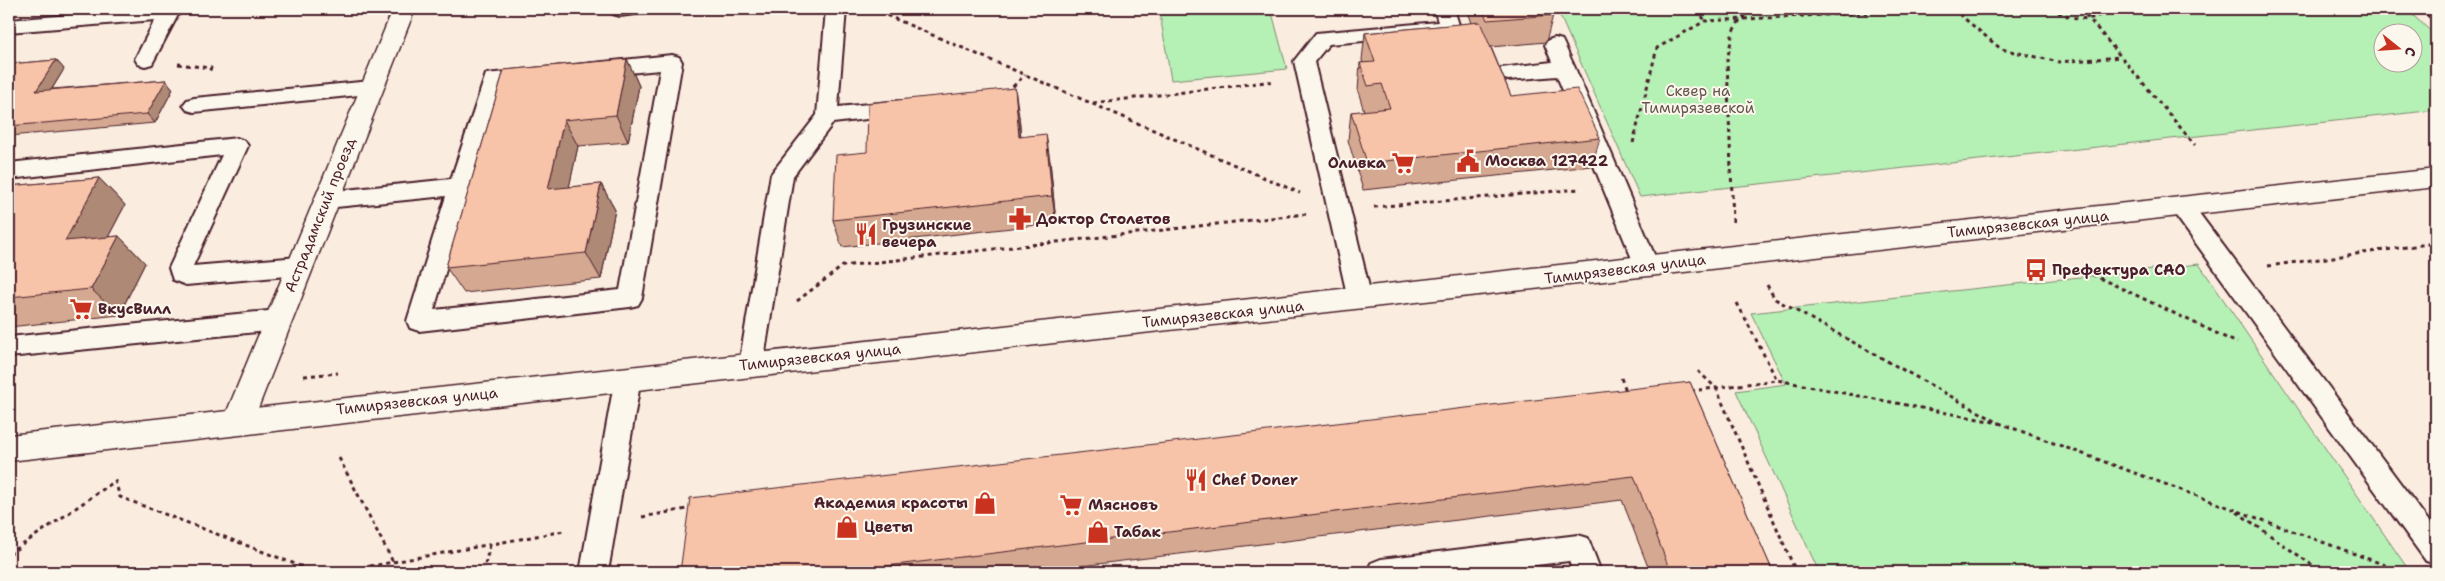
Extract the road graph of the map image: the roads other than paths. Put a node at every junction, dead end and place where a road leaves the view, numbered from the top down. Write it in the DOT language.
graph roads {
  1 [pos="404,9"];
  2 [pos="836,9"];
  3 [pos="1444,9"];
  4 [pos="2433,9"];
  5 [pos="2436,12"];
  6 [pos="9,26"];
  7 [pos="1556,45"];
  8 [pos="145,59"];
  9 [pos="1565,68"];
  10 [pos="1508,73"];
  11 [pos="371,88"];
  12 [pos="194,105"];
  13 [pos="924,105"];
  14 [pos="827,116"];
  15 [pos="9,171"];
  16 [pos="2436,178"];
  17 [pos="460,186"];
  18 [pos="326,200"];
  19 [pos="2182,207"];
  20 [pos="299,266"];
  21 [pos="1647,266"];
  22 [pos="1360,299"];
  23 [pos="278,320"];
  24 [pos="9,347"];
  25 [pos="751,365"];
  26 [pos="628,378"];
  27 [pos="238,421"];
  28 [pos="9,448"];
  29 [pos="2436,552"];
  30 [pos="594,572"];
  31 [pos="1382,572"];
  32 [pos="1587,572"];
  1 -- 11 [label="main road, Астрадамский проезд"];
  2 -- 14 [label="lane"];
  3 -- 22 [label="lane"];
  4 -- 5 [label="lane"];
  6 -- 8 [label="lane"];
  7 -- 9 [label="lane"];
  9 -- 10 [label="lane"];
  9 -- 21 [label="lane"];
  11 -- 12 [label="lane"];
  11 -- 18 [label="main road, Астрадамский проезд"];
  13 -- 14 [label="lane"];
  14 -- 25 [label="lane"];
  15 -- 20 [label="lane"];
  16 -- 19 [label="main road, Тимирязевская улица"];
  17 -- 17 [label="lane"];
  17 -- 18 [label="lane"];
  18 -- 20 [label="main road, Астрадамский проезд"];
  19 -- 21 [label="main road, Тимирязевская улица"];
  19 -- 29 [label="lane"];
  20 -- 23 [label="main road, Астрадамский проезд"];
  21 -- 22 [label="main road, Тимирязевская улица"];
  22 -- 25 [label="main road, Тимирязевская улица"];
  23 -- 24 [label="lane"];
  23 -- 27 [label="main road, Астрадамский проезд"];
  25 -- 26 [label="main road, Тимирязевская улица"];
  26 -- 27 [label="main road, Тимирязевская улица"];
  26 -- 30 [label="lane"];
  27 -- 28 [label="main road, Тимирязевская улица"];
  31 -- 32 [label="lane"];
}
